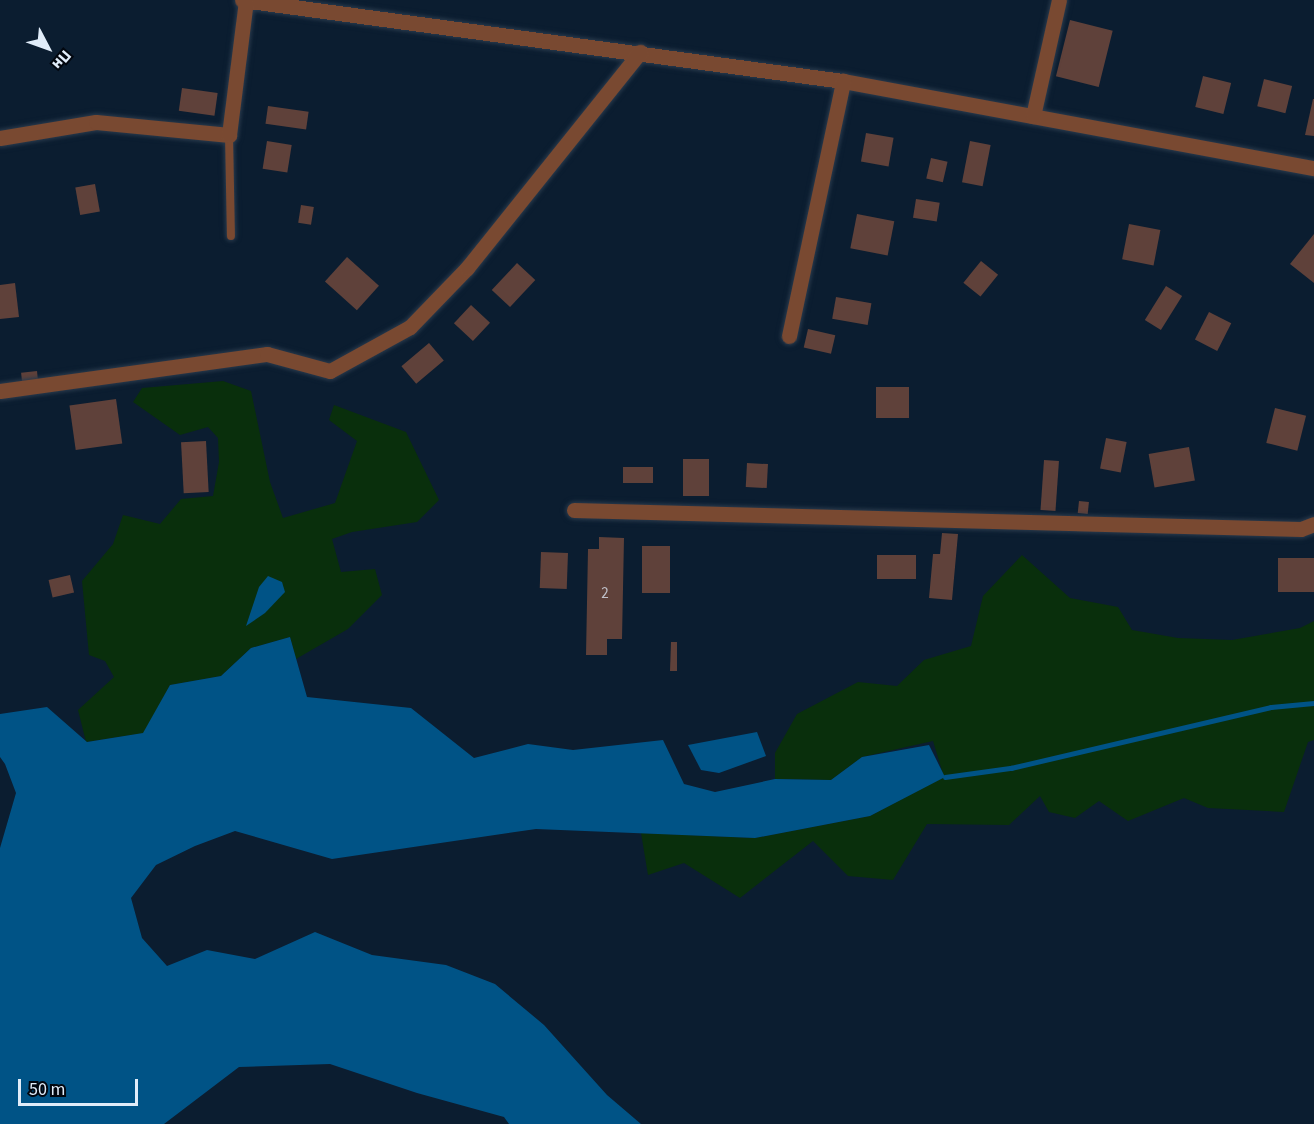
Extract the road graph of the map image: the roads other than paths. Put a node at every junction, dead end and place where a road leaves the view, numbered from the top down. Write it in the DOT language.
graph roads {
  1 [pos="244,0"];
  2 [pos="1059,0"];
  3 [pos="298,4"];
  4 [pos="640,52"];
  5 [pos="843,81"];
  6 [pos="1033,116"];
  7 [pos="229,135"];
  8 [pos="0,138"];
  9 [pos="1314,168"];
  10 [pos="231,236"];
  11 [pos="789,336"];
  12 [pos="0,391"];
  13 [pos="574,510"];
  14 [pos="1314,524"];
  1 -- 3 [label="street"];
  1 -- 7 [label="street"];
  2 -- 6 [label="street"];
  3 -- 4 [label="street"];
  4 -- 5 [label="street"];
  4 -- 12 [label="street"];
  5 -- 6 [label="street"];
  5 -- 11 [label="street"];
  6 -- 9 [label="street"];
  7 -- 8 [label="street"];
  7 -- 10 [label="lane"];
  13 -- 14 [label="street"];
}
